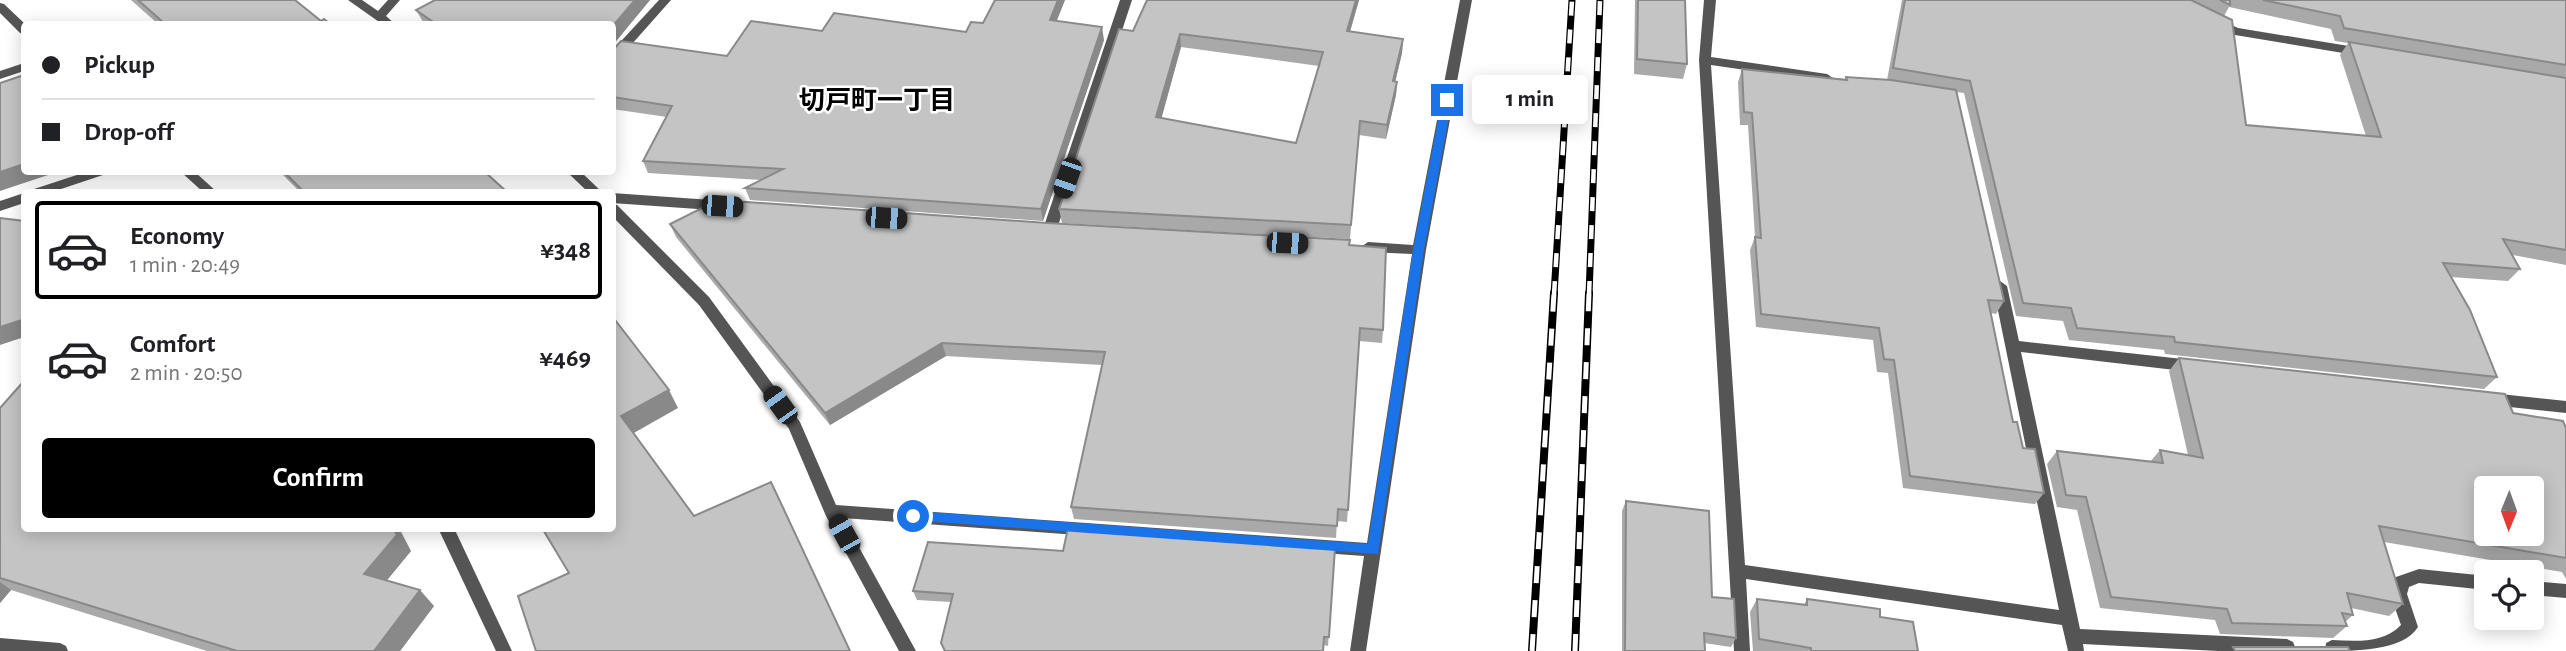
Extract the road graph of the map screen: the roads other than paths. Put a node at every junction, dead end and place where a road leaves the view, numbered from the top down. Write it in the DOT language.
graph roads {
  1 [pos="354,0"];
  2 [pos="394,0"];
  3 [pos="665,0"];
  4 [pos="1126,0"];
  5 [pos="1466,0"];
  6 [pos="1710,0"];
  7 [pos="0,7"];
  8 [pos="2202,15"];
  9 [pos="384,21"];
  10 [pos="21,27"];
  11 [pos="2379,54"];
  12 [pos="616,55"];
  13 [pos="1705,60"];
  14 [pos="21,68"];
  15 [pos="0,75"];
  16 [pos="1838,80"];
  17 [pos="89,175"];
  18 [pos="190,175"];
  19 [pos="576,175"];
  20 [pos="48,189"];
  21 [pos="205,189"];
  22 [pos="593,189"];
  23 [pos="616,198"];
  24 [pos="21,199"];
  25 [pos="0,206"];
  26 [pos="736,207"];
  27 [pos="616,212"];
  28 [pos="1050,229"];
  29 [pos="1350,246"];
  30 [pos="1419,250"];
  31 [pos="1995,267"];
  32 [pos="2013,346"];
  33 [pos="2207,367"];
  34 [pos="2469,397"];
  35 [pos="2566,407"];
  36 [pos="831,511"];
  37 [pos="448,532"];
  38 [pos="1373,550"];
  39 [pos="1737,571"];
  40 [pos="2474,582"];
  41 [pos="2544,589"];
  42 [pos="2566,591"];
  43 [pos="2073,635"];
  44 [pos="0,646"];
  45 [pos="60,651"];
  46 [pos="504,651"];
  47 [pos="908,651"];
  48 [pos="1358,651"];
  49 [pos="1742,651"];
  1 -- 9 [label="street"];
  2 -- 9 [label="street"];
  3 -- 12 [label="street"];
  4 -- 28 [label="street"];
  5 -- 30 [label="street"];
  6 -- 13 [label="street"];
  7 -- 10 [label="street"];
  8 -- 11 [label="street"];
  13 -- 16 [label="street"];
  13 -- 39 [label="street"];
  14 -- 15 [label="street"];
  17 -- 20 [label="street"];
  18 -- 21 [label="street"];
  19 -- 22 [label="street"];
  23 -- 26 [label="street"];
  24 -- 25 [label="street"];
  27 -- 36 [label="street"];
  29 -- 30 [label="street"];
  30 -- 38 [label="street"];
  31 -- 32 [label="street"];
  32 -- 33 [label="street"];
  32 -- 43 [label="street"];
  34 -- 35 [label="street"];
  36 -- 38 [label="street"];
  36 -- 47 [label="street"];
  37 -- 46 [label="street"];
  38 -- 48 [label="street"];
  39 -- 43 [label="street"];
  39 -- 49 [label="street"];
  40 -- 43 [label="street"];
  41 -- 42 [label="street"];
  44 -- 45 [label="street"];
}
